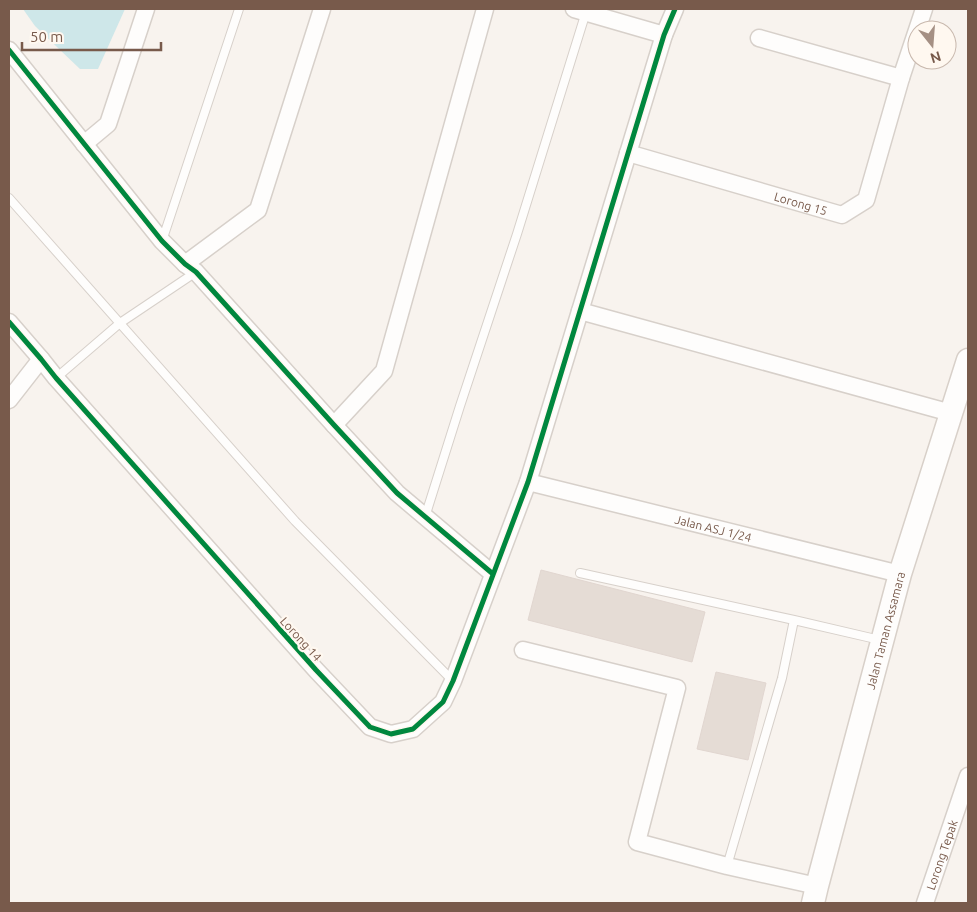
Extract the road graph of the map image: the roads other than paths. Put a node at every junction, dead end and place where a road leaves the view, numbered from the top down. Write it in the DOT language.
graph roads {
  1 [pos="146,9"];
  2 [pos="239,9"];
  3 [pos="322,9"];
  4 [pos="485,9"];
  5 [pos="675,9"];
  6 [pos="924,9"];
  7 [pos="580,10"];
  8 [pos="664,35"];
  9 [pos="760,38"];
  10 [pos="9,50"];
  11 [pos="901,78"];
  12 [pos="84,144"];
  13 [pos="628,154"];
  14 [pos="9,198"];
  15 [pos="162,241"];
  16 [pos="190,268"];
  17 [pos="580,311"];
  18 [pos="9,322"];
  19 [pos="120,323"];
  20 [pos="41,359"];
  21 [pos="968,360"];
  22 [pos="56,378"];
  23 [pos="9,400"];
  24 [pos="951,413"];
  25 [pos="334,425"];
  26 [pos="528,482"];
  27 [pos="426,517"];
  28 [pos="580,573"];
  29 [pos="493,574"];
  30 [pos="900,574"];
  31 [pos="794,620"];
  32 [pos="882,641"];
  33 [pos="523,650"];
  34 [pos="453,682"];
  35 [pos="968,776"];
  36 [pos="727,866"];
  37 [pos="815,895"];
  38 [pos="925,903"];
  1 -- 12 [label="street"];
  2 -- 15 [label="lane"];
  3 -- 16 [label="street"];
  4 -- 25 [label="street"];
  5 -- 8 [label="street, Lorong 14"];
  6 -- 11 [label="street, Lorong 15"];
  7 -- 8 [label="street"];
  7 -- 27 [label="lane"];
  8 -- 13 [label="street, Lorong 14"];
  9 -- 11 [label="street"];
  10 -- 12 [label="street"];
  11 -- 13 [label="street, Lorong 15"];
  12 -- 15 [label="street"];
  13 -- 17 [label="street, Lorong 14"];
  14 -- 19 [label="lane"];
  15 -- 16 [label="street"];
  16 -- 19 [label="lane"];
  16 -- 25 [label="street"];
  17 -- 24 [label="street"];
  17 -- 26 [label="street, Lorong 14"];
  18 -- 20 [label="street, Lorong 14"];
  19 -- 22 [label="lane"];
  19 -- 34 [label="lane"];
  20 -- 22 [label="street, Lorong 14"];
  20 -- 23 [label="street"];
  21 -- 24 [label="street, Jalan Taman Assamara"];
  22 -- 34 [label="street, Lorong 14"];
  24 -- 30 [label="street, Jalan Taman Assamara"];
  25 -- 27 [label="street"];
  26 -- 29 [label="street, Lorong 14"];
  26 -- 30 [label="street, Jalan ASJ 1/24"];
  27 -- 29 [label="street"];
  28 -- 31 [label="lane"];
  29 -- 34 [label="street, Lorong 14"];
  30 -- 32 [label="street, Jalan Taman Assamara"];
  31 -- 32 [label="lane"];
  31 -- 36 [label="lane"];
  32 -- 37 [label="street, Jalan Taman Assamara"];
  33 -- 36 [label="street"];
  35 -- 38 [label="street, Lorong Tepak"];
  36 -- 37 [label="street"];
}
